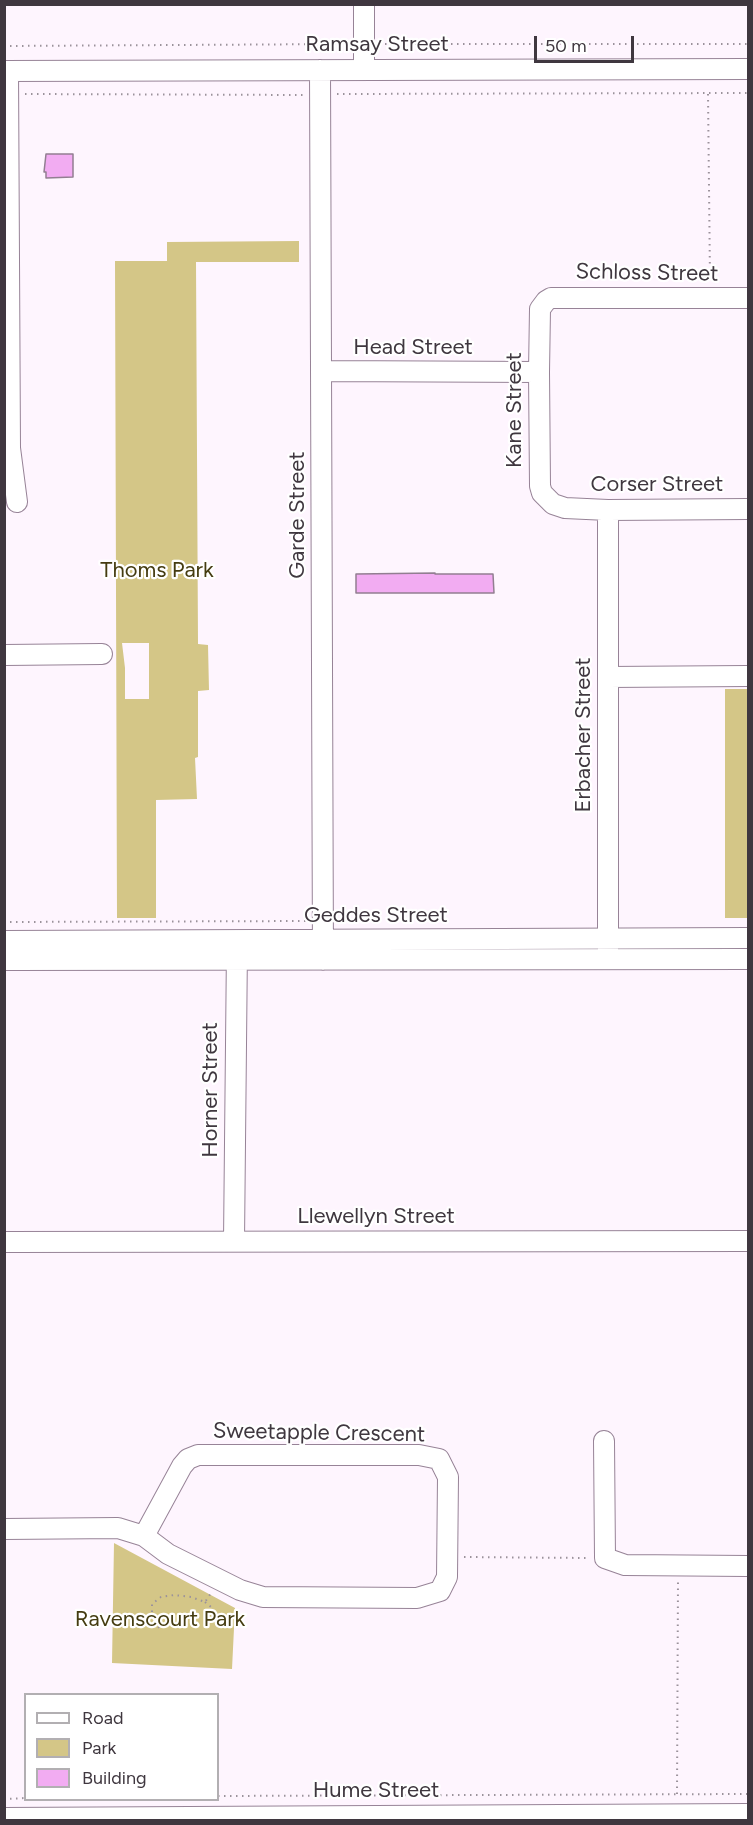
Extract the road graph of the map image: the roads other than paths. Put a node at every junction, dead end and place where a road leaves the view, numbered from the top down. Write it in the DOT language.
graph roads {
  1 [pos="364,4"];
  2 [pos="364,69"];
  3 [pos="748,69"];
  4 [pos="320,70"];
  5 [pos="6,71"];
  6 [pos="748,298"];
  7 [pos="546,301"];
  8 [pos="322,371"];
  9 [pos="539,372"];
  10 [pos="17,502"];
  11 [pos="565,508"];
  12 [pos="748,509"];
  13 [pos="608,510"];
  14 [pos="102,654"];
  15 [pos="4,655"];
  16 [pos="748,676"];
  17 [pos="608,677"];
  18 [pos="748,938"];
  19 [pos="608,939"];
  20 [pos="322,940"];
  21 [pos="4,941"];
  22 [pos="237,950"];
  23 [pos="608,959"];
  24 [pos="748,959"];
  25 [pos="4,960"];
  26 [pos="323,960"];
  27 [pos="234,1241"];
  28 [pos="748,1241"];
  29 [pos="4,1242"];
  30 [pos="604,1441"];
  31 [pos="4,1529"];
  32 [pos="144,1536"];
  33 [pos="748,1566"];
  34 [pos="748,1814"];
  35 [pos="4,1818"];
  1 -- 2 [label="street"];
  2 -- 3 [label="street, Ramsay Street"];
  2 -- 4 [label="street, Ramsay Street"];
  4 -- 5 [label="street, Ramsay Street"];
  4 -- 8 [label="street, Garde Street"];
  5 -- 10 [label="street"];
  6 -- 7 [label="street, Schloss Street"];
  7 -- 9 [label="street, Kane Street"];
  8 -- 9 [label="street, Head Street"];
  8 -- 20 [label="street, Garde Street"];
  9 -- 11 [label="street, Kane Street"];
  11 -- 13 [label="street, Corser Street"];
  12 -- 13 [label="street, Corser Street"];
  13 -- 17 [label="street, Erbacher Street"];
  14 -- 15 [label="street"];
  16 -- 17 [label="street"];
  17 -- 19 [label="street, Erbacher Street"];
  18 -- 19 [label="street, Geddes Street"];
  19 -- 20 [label="street, Geddes Street"];
  19 -- 23 [label="street, Erbacher Street"];
  20 -- 22 [label="street, Geddes Street"];
  20 -- 26 [label="street, Garde Street"];
  21 -- 22 [label="street, Geddes Street"];
  22 -- 25 [label="street, Geddes Street"];
  22 -- 26 [label="street, Geddes Street"];
  22 -- 27 [label="street, Horner Street"];
  23 -- 24 [label="street, Geddes Street"];
  23 -- 26 [label="street, Geddes Street"];
  27 -- 28 [label="street, Llewellyn Street"];
  27 -- 29 [label="street, Llewellyn Street"];
  30 -- 33 [label="street"];
  31 -- 32 [label="street"];
  32 -- 32 [label="street, Sweetapple Crescent"];
  34 -- 35 [label="street, Hume Street"];
}
